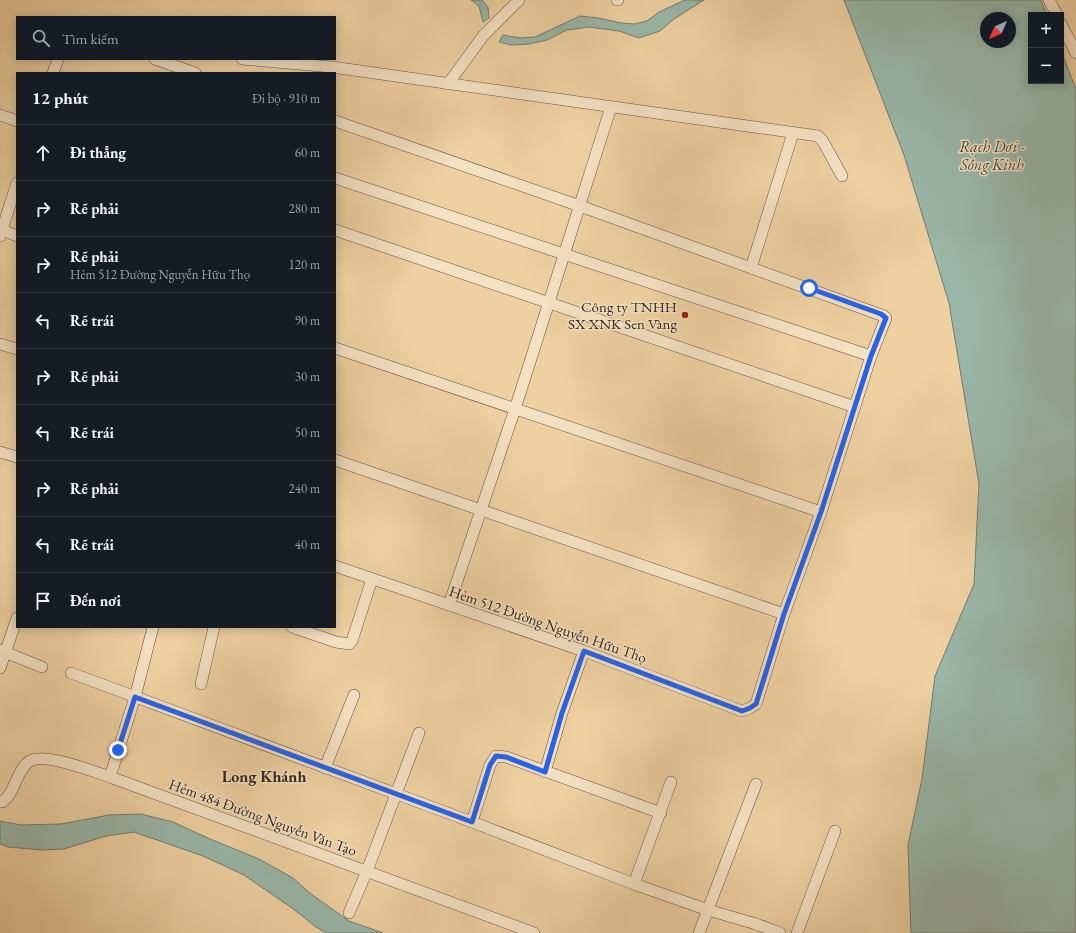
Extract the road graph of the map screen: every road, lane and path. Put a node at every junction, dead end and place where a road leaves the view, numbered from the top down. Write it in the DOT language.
graph roads {
  1 [pos="519,0"];
  2 [pos="1049,0"];
  3 [pos="1055,12"];
  4 [pos="1064,30"];
  5 [pos="1076,53"];
  6 [pos="58,60"];
  7 [pos="158,60"];
  8 [pos="250,60"];
  9 [pos="331,70"];
  10 [pos="53,72"];
  11 [pos="192,72"];
  12 [pos="448,84"];
  13 [pos="611,107"];
  14 [pos="0,115"];
  15 [pos="16,121"];
  16 [pos="336,122"];
  17 [pos="793,133"];
  18 [pos="842,176"];
  19 [pos="336,178"];
  20 [pos="16,186"];
  21 [pos="580,206"];
  22 [pos="336,230"];
  23 [pos="1,232"];
  24 [pos="16,236"];
  25 [pos="564,254"];
  26 [pos="751,268"];
  27 [pos="549,302"];
  28 [pos="0,344"];
  29 [pos="336,348"];
  30 [pos="16,349"];
  31 [pos="871,356"];
  32 [pos="855,406"];
  33 [pos="515,409"];
  34 [pos="0,452"];
  35 [pos="16,457"];
  36 [pos="336,460"];
  37 [pos="481,510"];
  38 [pos="821,512"];
  39 [pos="336,566"];
  40 [pos="372,579"];
  41 [pos="449,605"];
  42 [pos="784,614"];
  43 [pos="16,620"];
  44 [pos="153,628"];
  45 [pos="214,628"];
  46 [pos="295,628"];
  47 [pos="3,651"];
  48 [pos="584,651"];
  49 [pos="42,667"];
  50 [pos="0,668"];
  51 [pos="70,673"];
  52 [pos="201,684"];
  53 [pos="354,695"];
  54 [pos="135,697"];
  55 [pos="419,733"];
  56 [pos="325,768"];
  57 [pos="545,772"];
  58 [pos="110,777"];
  59 [pos="671,782"];
  60 [pos="756,784"];
  61 [pos="396,794"];
  62 [pos="0,801"];
  63 [pos="661,813"];
  64 [pos="472,822"];
  65 [pos="834,831"];
  66 [pos="368,871"];
  67 [pos="634,884"];
  68 [pos="708,910"];
  69 [pos="349,914"];
  70 [pos="534,933"];
  71 [pos="699,933"];
  72 [pos="780,933"];
  73 [pos="797,933"];
  1 -- 12 [label="street"];
  2 -- 3 [label="street"];
  4 -- 5 [label="street"];
  6 -- 10 [label="street"];
  7 -- 11 [label="street"];
  8 -- 9 [label="street"];
  9 -- 12 [label="street"];
  12 -- 13 [label="street"];
  13 -- 17 [label="street"];
  13 -- 21 [label="street"];
  14 -- 15 [label="street"];
  16 -- 21 [label="street"];
  17 -- 18 [label="street"];
  17 -- 26 [label="street"];
  19 -- 25 [label="street"];
  20 -- 23 [label="street"];
  21 -- 25 [label="street"];
  21 -- 26 [label="street"];
  22 -- 27 [label="street"];
  23 -- 24 [label="street"];
  25 -- 27 [label="street"];
  25 -- 31 [label="street"];
  26 -- 31 [label="street"];
  27 -- 32 [label="street"];
  27 -- 33 [label="street"];
  28 -- 30 [label="street"];
  29 -- 33 [label="street"];
  31 -- 32 [label="street"];
  32 -- 38 [label="street"];
  33 -- 37 [label="street"];
  33 -- 38 [label="street"];
  34 -- 35 [label="street"];
  36 -- 37 [label="street"];
  37 -- 41 [label="street"];
  37 -- 42 [label="street"];
  38 -- 42 [label="street"];
  39 -- 40 [label="street, Hẻm 512 Đường Nguyễn Hữu Thọ"];
  40 -- 41 [label="street, Hẻm 512 Đường Nguyễn Hữu Thọ"];
  40 -- 46 [label="street"];
  41 -- 48 [label="street, Hẻm 512 Đường Nguyễn Hữu Thọ"];
  42 -- 48 [label="street, Hẻm 512 Đường Nguyễn Hữu Thọ"];
  43 -- 47 [label="street"];
  44 -- 54 [label="street"];
  45 -- 52 [label="street"];
  47 -- 49 [label="street"];
  47 -- 50 [label="street"];
  48 -- 57 [label="street"];
  51 -- 54 [label="street"];
  53 -- 56 [label="street"];
  54 -- 56 [label="street"];
  54 -- 58 [label="street"];
  55 -- 61 [label="street"];
  56 -- 61 [label="street"];
  57 -- 63 [label="street"];
  57 -- 64 [label="street"];
  58 -- 62 [label="street, Hẻm 484 Đường Nguyễn Văn Tạo"];
  58 -- 66 [label="street, Hẻm 484 Đường Nguyễn Văn Tạo"];
  59 -- 63 [label="street"];
  60 -- 68 [label="street"];
  61 -- 64 [label="street"];
  61 -- 66 [label="street"];
  63 -- 67 [label="street"];
  64 -- 67 [label="street"];
  65 -- 73 [label="street"];
  66 -- 69 [label="street"];
  66 -- 70 [label="street, Hẻm 484 Đường Nguyễn Văn Tạo"];
  67 -- 68 [label="street"];
  68 -- 71 [label="street"];
  68 -- 72 [label="street"];
}
